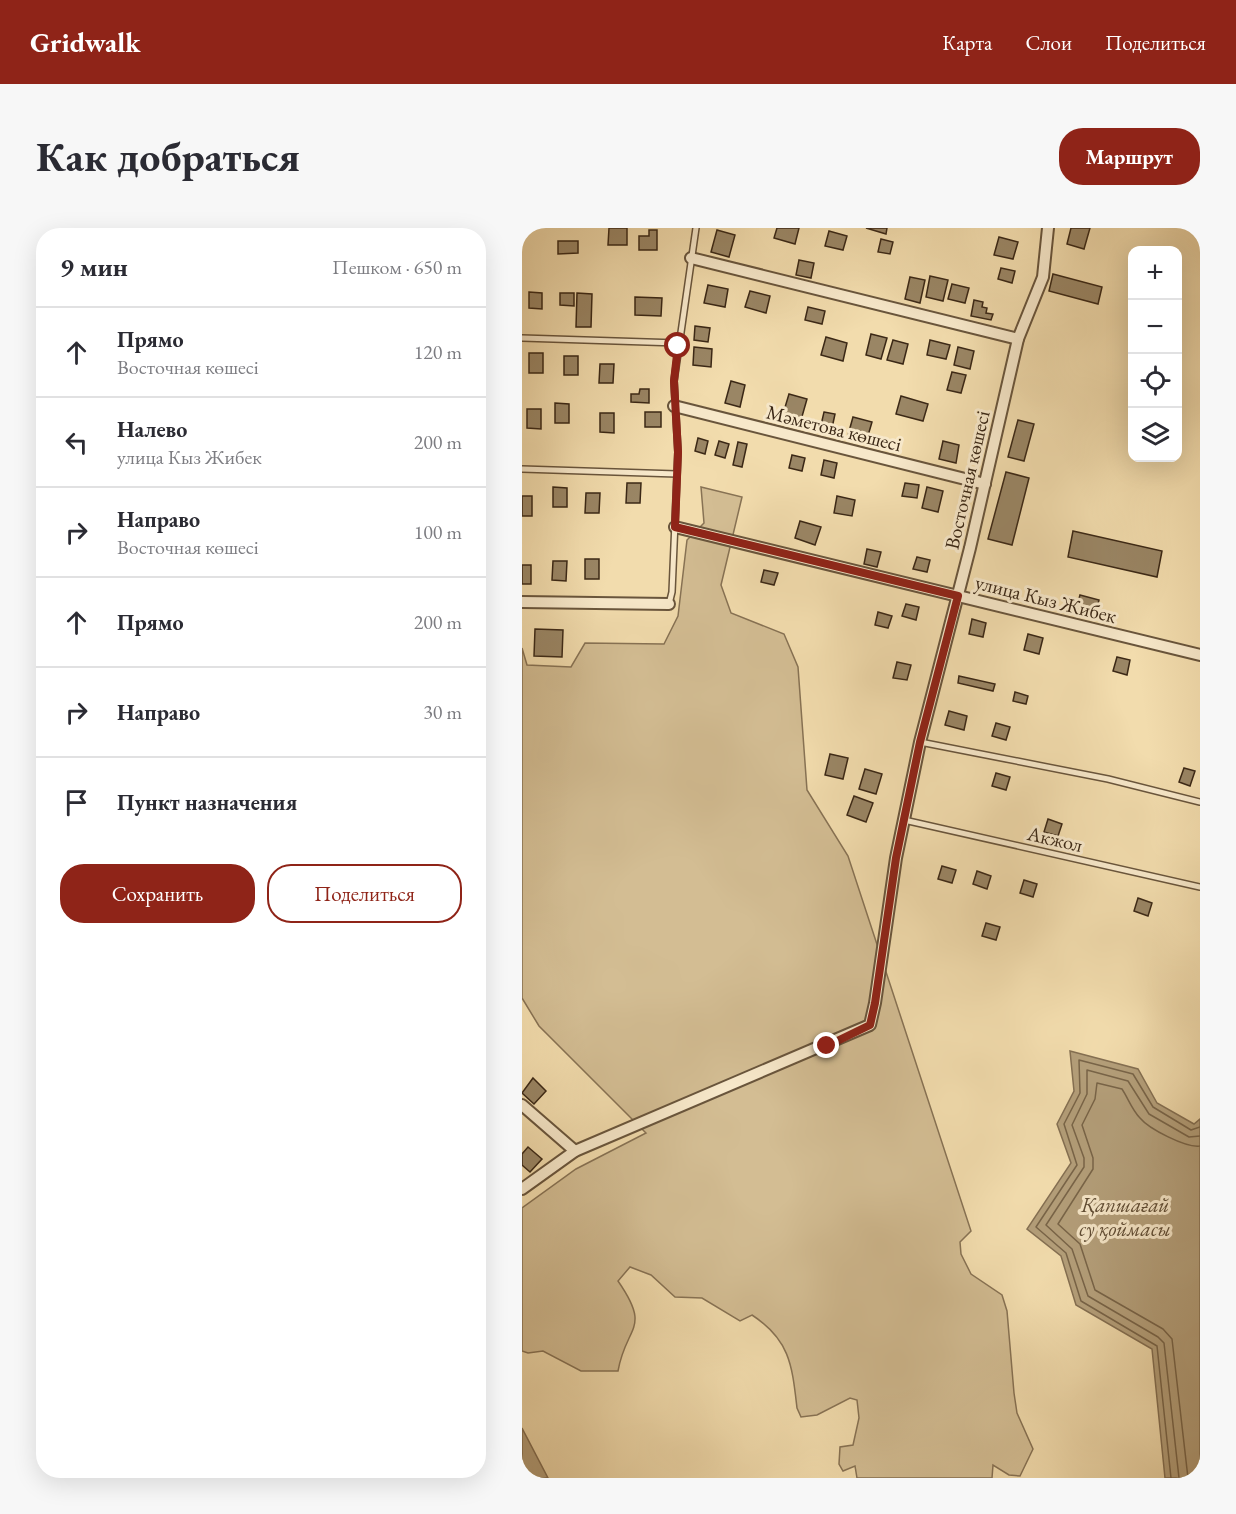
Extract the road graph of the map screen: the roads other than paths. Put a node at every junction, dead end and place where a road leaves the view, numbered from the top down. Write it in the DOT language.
graph roads {
  1 [pos="696,228"];
  2 [pos="1048,228"];
  3 [pos="691,258"];
  4 [pos="522,338"];
  5 [pos="1018,339"];
  6 [pos="678,343"];
  7 [pos="674,406"];
  8 [pos="522,469"];
  9 [pos="677,474"];
  10 [pos="985,484"];
  11 [pos="675,527"];
  12 [pos="958,596"];
  13 [pos="522,602"];
  14 [pos="669,604"];
  15 [pos="1200,655"];
  16 [pos="920,742"];
  17 [pos="1200,801"];
  18 [pos="904,820"];
  19 [pos="1200,887"];
  20 [pos="522,1105"];
  21 [pos="575,1151"];
  22 [pos="522,1189"];
  1 -- 3 [label="lane"];
  2 -- 5 [label="street, Восточная көшесі"];
  3 -- 5 [label="street"];
  3 -- 6 [label="lane"];
  4 -- 6 [label="lane"];
  5 -- 10 [label="street, Восточная көшесі"];
  6 -- 7 [label="lane"];
  7 -- 9 [label="lane"];
  7 -- 10 [label="street, Мәметова көшесі"];
  8 -- 9 [label="lane"];
  9 -- 11 [label="lane"];
  10 -- 12 [label="street, Восточная көшесі"];
  11 -- 12 [label="street, улица Кыз Жибек"];
  11 -- 14 [label="lane"];
  12 -- 15 [label="street, улица Кыз Жибек"];
  12 -- 16 [label="street, Восточная көшесі"];
  13 -- 14 [label="street"];
  16 -- 17 [label="lane"];
  16 -- 18 [label="street, Восточная көшесі"];
  18 -- 19 [label="lane, Акжол"];
  18 -- 21 [label="street, Восточная көшесі"];
  20 -- 21 [label="street"];
  21 -- 22 [label="street"];
}
